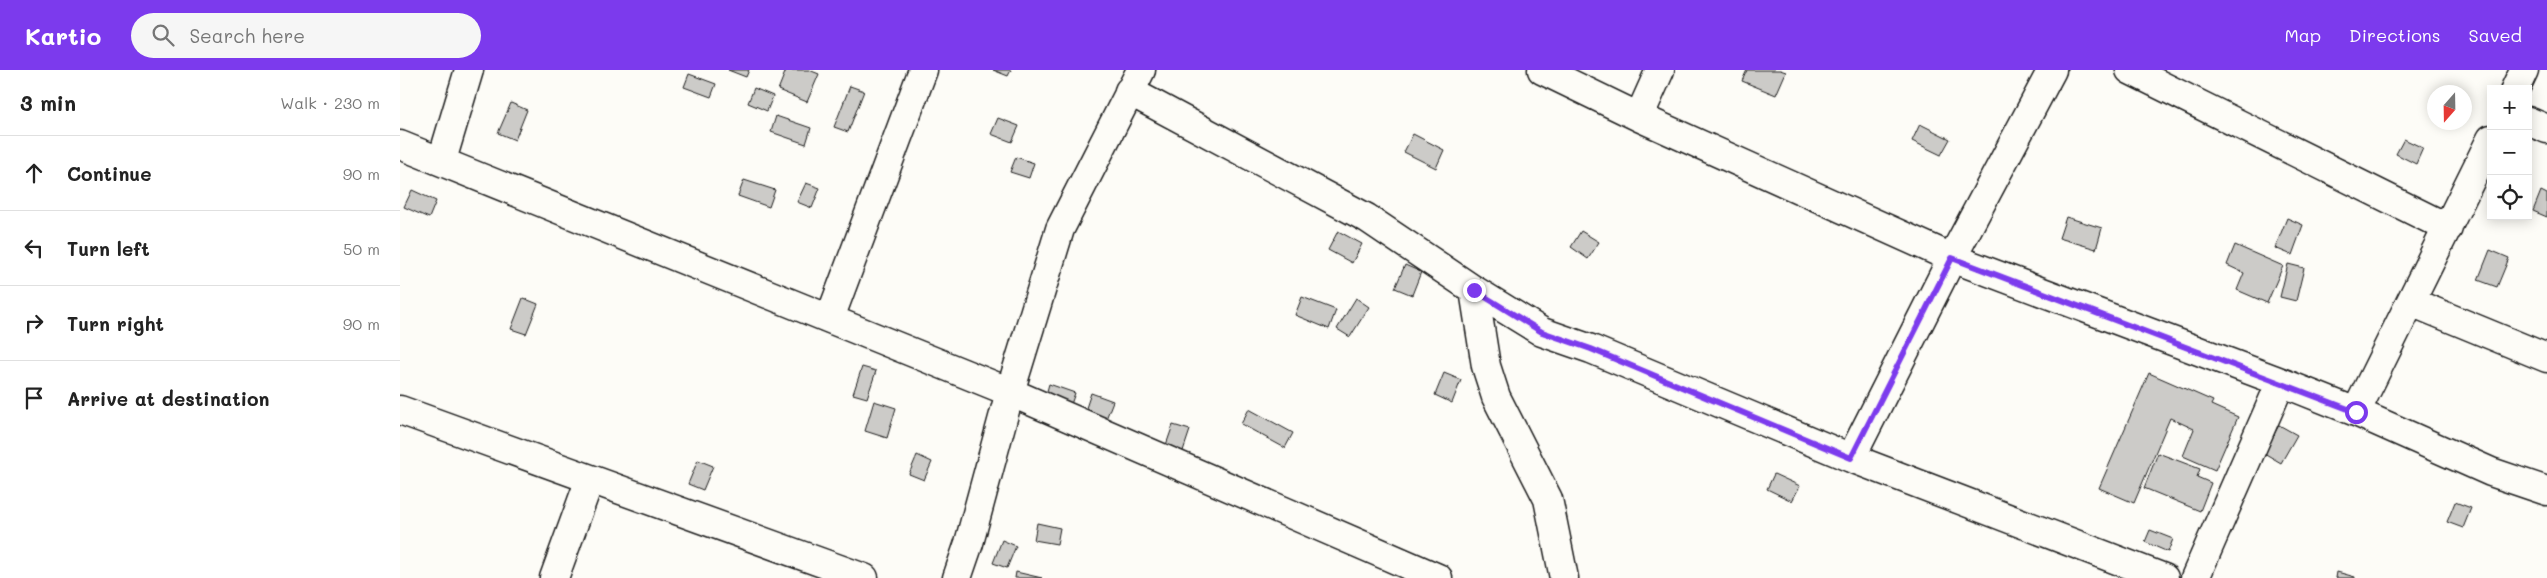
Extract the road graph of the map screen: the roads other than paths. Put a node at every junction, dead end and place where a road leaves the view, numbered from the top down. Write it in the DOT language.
graph roads {
  1 [pos="469,70"];
  2 [pos="924,70"];
  3 [pos="1542,70"];
  4 [pos="1660,70"];
  5 [pos="2052,70"];
  6 [pos="2130,70"];
  7 [pos="2524,70"];
  8 [pos="1135,80"];
  9 [pos="2517,85"];
  10 [pos="1640,117"];
  11 [pos="2532,123"];
  12 [pos="2547,129"];
  13 [pos="400,145"];
  14 [pos="2487,147"];
  15 [pos="442,160"];
  16 [pos="2448,228"];
  17 [pos="1952,258"];
  18 [pos="1474,290"];
  19 [pos="2411,302"];
  20 [pos="830,318"];
  21 [pos="2547,358"];
  22 [pos="2281,382"];
  23 [pos="1010,392"];
  24 [pos="400,410"];
  25 [pos="2356,412"];
  26 [pos="1851,458"];
  27 [pos="590,479"];
  28 [pos="2547,491"];
  29 [pos="554,578"];
  30 [pos="864,578"];
  31 [pos="957,578"];
  32 [pos="1438,578"];
  33 [pos="1564,578"];
  34 [pos="2164,578"];
  35 [pos="2195,578"];
  1 -- 15 [label="street"];
  2 -- 20 [label="street"];
  3 -- 10 [label="street"];
  4 -- 10 [label="street"];
  5 -- 17 [label="street"];
  6 -- 16 [label="street"];
  7 -- 9 [label="street"];
  8 -- 18 [label="street"];
  8 -- 23 [label="street"];
  10 -- 17 [label="street"];
  11 -- 12 [label="street"];
  13 -- 15 [label="street"];
  14 -- 16 [label="street"];
  15 -- 20 [label="street"];
  16 -- 19 [label="street"];
  17 -- 22 [label="street"];
  17 -- 26 [label="street"];
  18 -- 26 [label="street"];
  18 -- 33 [label="street"];
  19 -- 21 [label="street"];
  19 -- 25 [label="street"];
  20 -- 23 [label="street"];
  22 -- 25 [label="street"];
  22 -- 35 [label="street"];
  23 -- 31 [label="street"];
  23 -- 32 [label="street"];
  24 -- 27 [label="street"];
  25 -- 28 [label="street"];
  26 -- 34 [label="street"];
  27 -- 29 [label="street"];
  27 -- 30 [label="street"];
}
